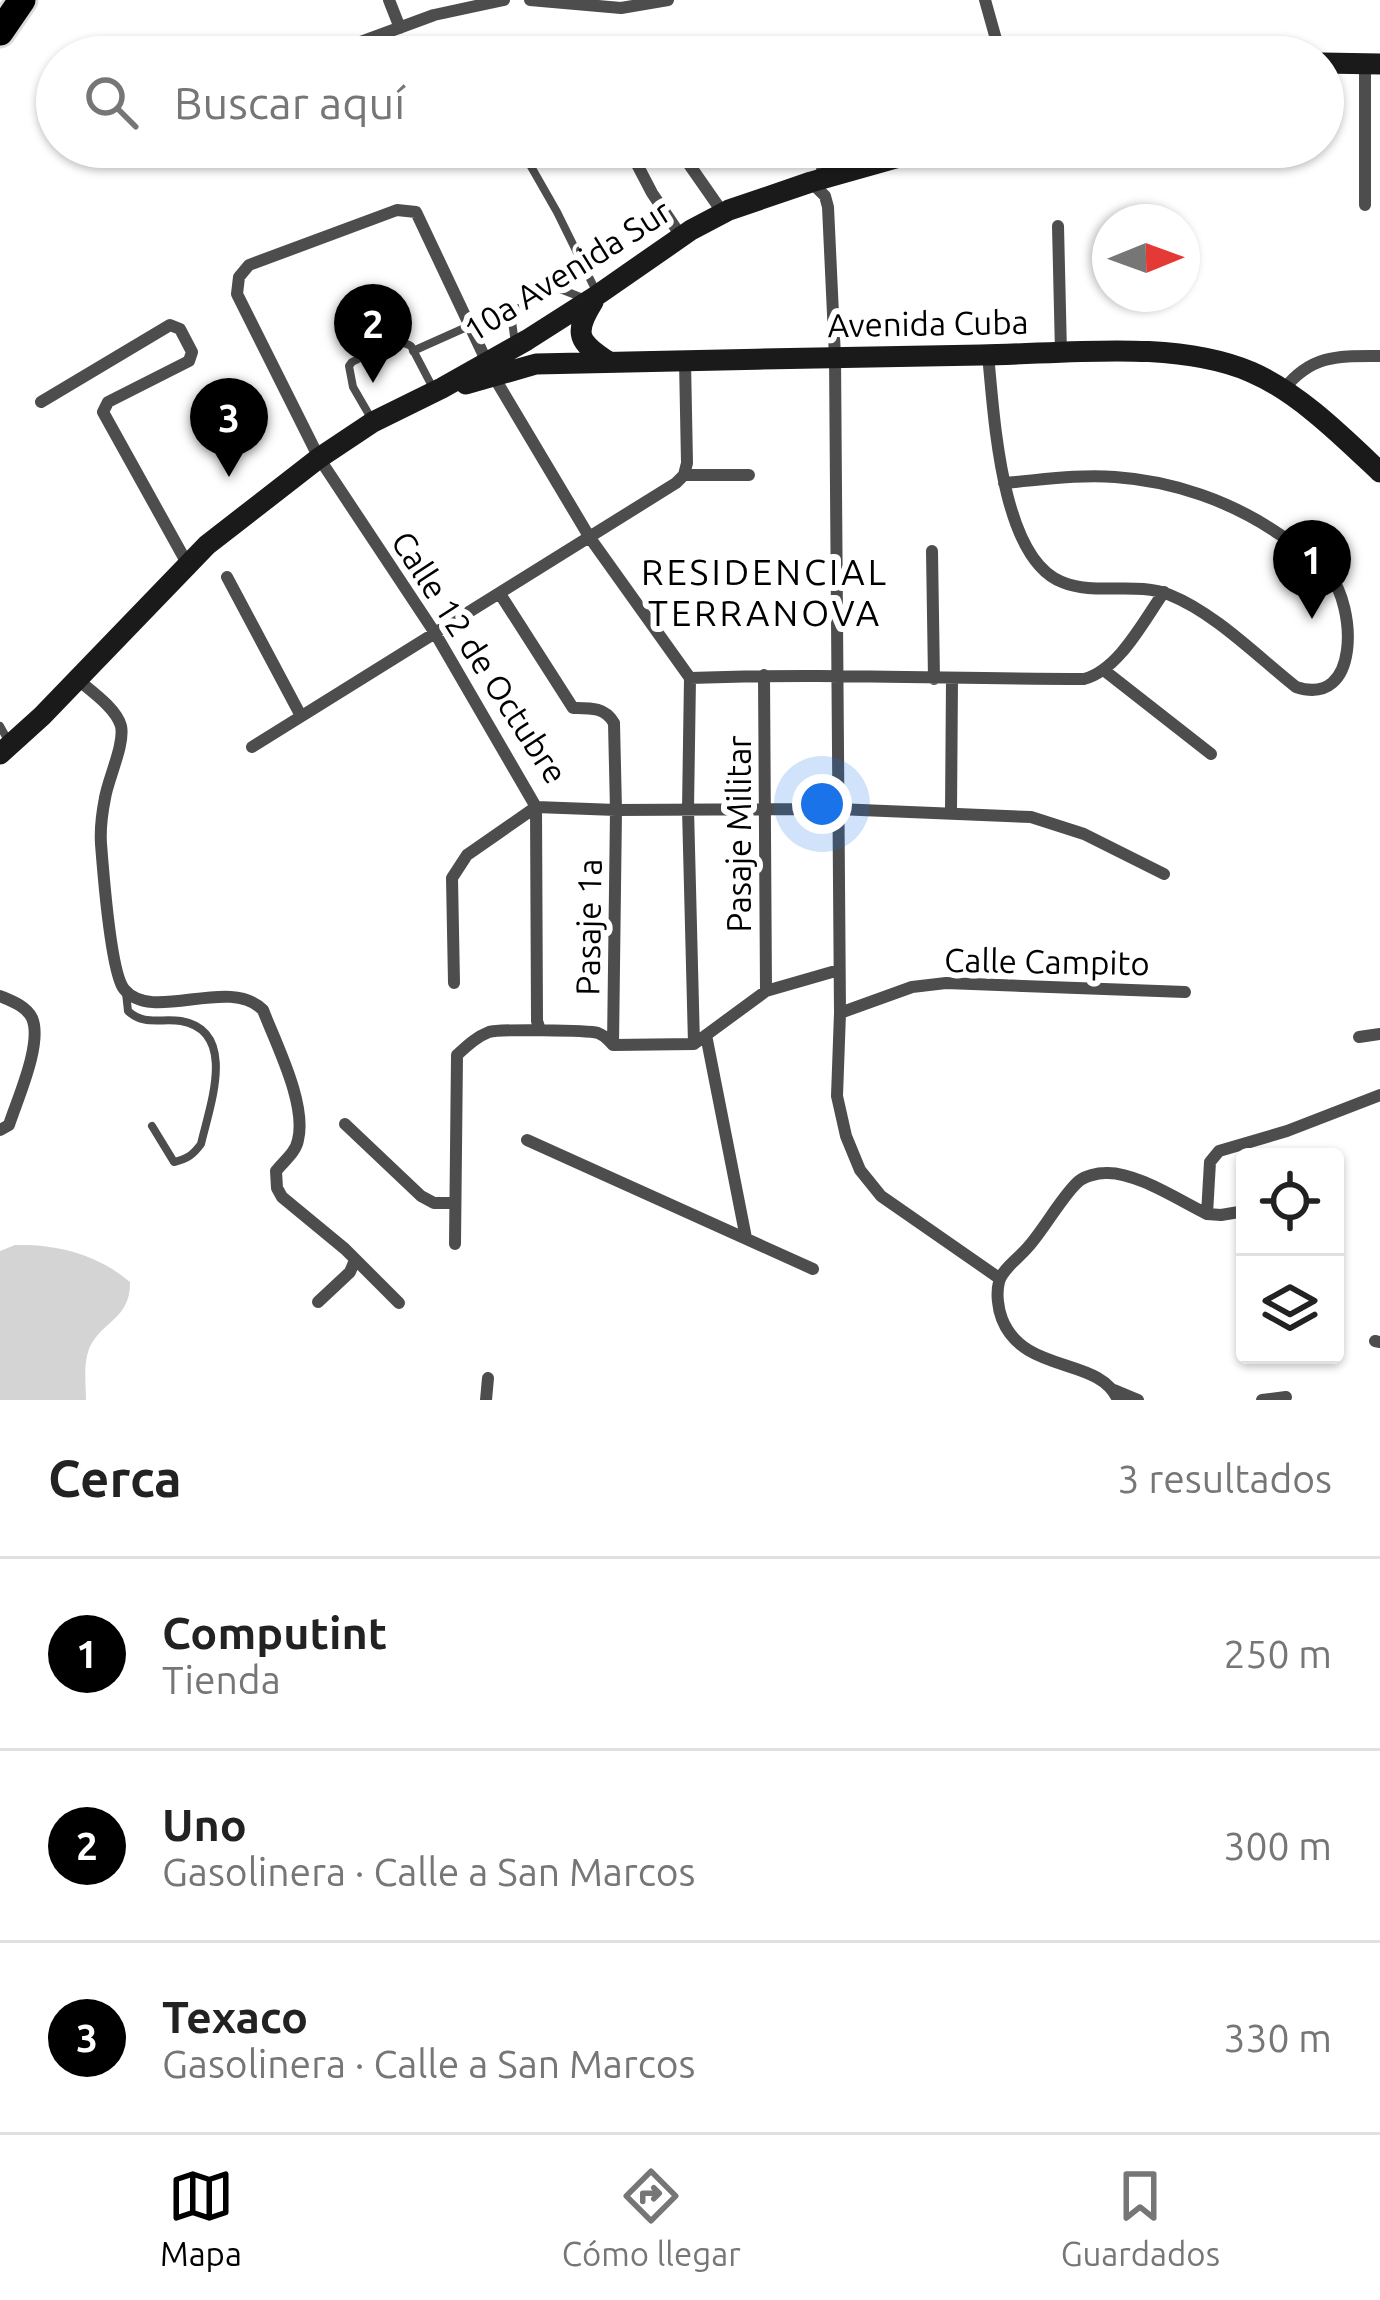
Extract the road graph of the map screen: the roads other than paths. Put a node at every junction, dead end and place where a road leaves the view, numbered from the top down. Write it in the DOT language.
graph roads {
  1 [pos="22,0"];
  2 [pos="389,0"];
  3 [pos="504,0"];
  4 [pos="530,0"];
  5 [pos="668,0"];
  6 [pos="985,0"];
  7 [pos="400,28"];
  8 [pos="0,32"];
  9 [pos="378,36"];
  10 [pos="995,36"];
  11 [pos="1373,64"];
  12 [pos="532,168"];
  13 [pos="639,168"];
  14 [pos="692,168"];
  15 [pos="819,168"];
  16 [pos="859,168"];
  17 [pos="816,180"];
  18 [pos="1365,205"];
  19 [pos="723,213"];
  20 [pos="1058,226"];
  21 [pos="681,236"];
  22 [pos="545,293"];
  23 [pos="594,297"];
  24 [pos="519,308"];
  25 [pos="470,326"];
  26 [pos="515,347"];
  27 [pos="413,351"];
  28 [pos="1061,353"];
  29 [pos="988,355"];
  30 [pos="1380,356"];
  31 [pos="835,357"];
  32 [pos="685,361"];
  33 [pos="609,362"];
  34 [pos="491,370"];
  35 [pos="1284,389"];
  36 [pos="438,390"];
  37 [pos="41,402"];
  38 [pos="373,422"];
  39 [pos="319,458"];
  40 [pos="1380,472"];
  41 [pos="684,475"];
  42 [pos="749,475"];
  43 [pos="1004,483"];
  44 [pos="590,538"];
  45 [pos="932,551"];
  46 [pos="188,565"];
  47 [pos="227,577"];
  48 [pos="1164,592"];
  49 [pos="500,594"];
  50 [pos="435,633"];
  51 [pos="1105,670"];
  52 [pos="764,675"];
  53 [pos="837,675"];
  54 [pos="690,678"];
  55 [pos="77,679"];
  56 [pos="934,679"];
  57 [pos="952,679"];
  58 [pos="301,716"];
  59 [pos="4,742"];
  60 [pos="252,747"];
  61 [pos="1210,754"];
  62 [pos="536,807"];
  63 [pos="688,809"];
  64 [pos="764,809"];
  65 [pos="837,809"];
  66 [pos="616,810"];
  67 [pos="951,812"];
  68 [pos="1164,874"];
  69 [pos="839,970"];
  70 [pos="454,983"];
  71 [pos="125,992"];
  72 [pos="766,992"];
  73 [pos="1185,992"];
  74 [pos="0,995"];
  75 [pos="840,1012"];
  76 [pos="540,1030"];
  77 [pos="1380,1034"];
  78 [pos="706,1035"];
  79 [pos="1359,1037"];
  80 [pos="694,1044"];
  81 [pos="613,1045"];
  82 [pos="1380,1095"];
  83 [pos="345,1124"];
  84 [pos="152,1126"];
  85 [pos="0,1130"];
  86 [pos="527,1140"];
  87 [pos="455,1203"];
  88 [pos="1236,1212"];
  89 [pos="1207,1214"];
  90 [pos="746,1238"];
  91 [pos="454,1244"];
  92 [pos="355,1260"];
  93 [pos="813,1269"];
  94 [pos="999,1278"];
  95 [pos="318,1302"];
  96 [pos="399,1303"];
  97 [pos="488,1378"];
  98 [pos="1116,1395"];
  99 [pos="1286,1397"];
  100 [pos="486,1400"];
  101 [pos="1138,1400"];
  102 [pos="1262,1400"];
  1 -- 8 [label="highway"];
  2 -- 7 [label="street"];
  3 -- 7 [label="street"];
  4 -- 5 [label="street"];
  6 -- 10 [label="street"];
  7 -- 9 [label="street"];
  11 -- 18 [label="street"];
  12 -- 23 [label="lane"];
  13 -- 21 [label="street"];
  14 -- 19 [label="street"];
  15 -- 17 [label="street"];
  16 -- 17 [label="main road, 10a Avenida Sur"];
  17 -- 19 [label="main road, 10a Avenida Sur"];
  17 -- 31 [label="street"];
  19 -- 21 [label="main road, 10a Avenida Sur"];
  20 -- 28 [label="street"];
  21 -- 23 [label="main road, 10a Avenida Sur"];
  22 -- 23 [label="lane"];
  23 -- 26 [label="main road, 10a Avenida Sur"];
  23 -- 33 [label="main road"];
  24 -- 26 [label="lane"];
  25 -- 27 [label="lane"];
  25 -- 34 [label="street"];
  25 -- 39 [label="street, Calle 12 de Octubre"];
  26 -- 34 [label="main road, 10a Avenida Sur"];
  27 -- 36 [label="lane"];
  27 -- 38 [label="lane"];
  28 -- 29 [label="main road, Avenida Cuba"];
  28 -- 35 [label="main road, Avenida Cuba"];
  29 -- 31 [label="main road, Avenida Cuba"];
  29 -- 43 [label="street"];
  30 -- 35 [label="street"];
  31 -- 32 [label="main road, Avenida Cuba"];
  31 -- 53 [label="street"];
  32 -- 33 [label="main road, Avenida Cuba"];
  32 -- 41 [label="street"];
  33 -- 34 [label="main road, Avenida Cuba"];
  34 -- 36 [label="main road, Avenida Cuba"];
  34 -- 44 [label="street"];
  35 -- 40 [label="main road, Avenida Cuba"];
  36 -- 38 [label="main road, Avenida Cuba"];
  37 -- 46 [label="street"];
  38 -- 39 [label="main road, Avenida Cuba"];
  39 -- 46 [label="main road, Avenida Cuba"];
  39 -- 50 [label="street, Calle 12 de Octubre"];
  41 -- 42 [label="street"];
  41 -- 44 [label="street"];
  43 -- 48 [label="street"];
  43 -- 48 [label="street"];
  44 -- 49 [label="street"];
  44 -- 54 [label="street"];
  45 -- 56 [label="street"];
  46 -- 55 [label="main road, Avenida Cuba"];
  47 -- 58 [label="street"];
  48 -- 51 [label="street"];
  49 -- 50 [label="street"];
  49 -- 66 [label="street, Pasaje 1a"];
  50 -- 58 [label="street"];
  50 -- 62 [label="street, Calle 12 de Octubre"];
  51 -- 57 [label="street"];
  51 -- 61 [label="street"];
  52 -- 53 [label="street"];
  52 -- 54 [label="street"];
  52 -- 64 [label="street, Pasaje Militar"];
  53 -- 56 [label="street"];
  53 -- 65 [label="street"];
  54 -- 63 [label="street"];
  55 -- 59 [label="main road, Avenida Cuba"];
  55 -- 71 [label="street"];
  56 -- 57 [label="street"];
  57 -- 67 [label="street"];
  58 -- 60 [label="street"];
  62 -- 66 [label="street, Calle 12 de Octubre"];
  62 -- 70 [label="street"];
  62 -- 76 [label="street"];
  63 -- 64 [label="street, Calle 12 de Octubre"];
  63 -- 66 [label="street, Calle 12 de Octubre"];
  63 -- 80 [label="street"];
  64 -- 65 [label="street, Calle 12 de Octubre"];
  64 -- 72 [label="street, Pasaje Militar"];
  65 -- 67 [label="street, Calle 12 de Octubre"];
  65 -- 69 [label="street"];
  66 -- 81 [label="street, Pasaje 1a"];
  67 -- 68 [label="street, Calle 12 de Octubre"];
  69 -- 72 [label="street"];
  69 -- 75 [label="street"];
  71 -- 84 [label="lane"];
  71 -- 92 [label="street"];
  72 -- 78 [label="street"];
  73 -- 75 [label="street, Calle Campito"];
  74 -- 85 [label="street"];
  75 -- 94 [label="street"];
  76 -- 81 [label="street"];
  76 -- 87 [label="street"];
  77 -- 79 [label="street"];
  78 -- 80 [label="street"];
  78 -- 90 [label="street"];
  80 -- 81 [label="street"];
  82 -- 89 [label="street"];
  83 -- 87 [label="street"];
  86 -- 90 [label="street"];
  87 -- 91 [label="street"];
  88 -- 89 [label="street"];
  89 -- 94 [label="street"];
  90 -- 93 [label="street"];
  92 -- 95 [label="street"];
  92 -- 96 [label="street"];
  94 -- 98 [label="street"];
  97 -- 100 [label="street"];
  98 -- 101 [label="street"];
  99 -- 102 [label="street"];
}
